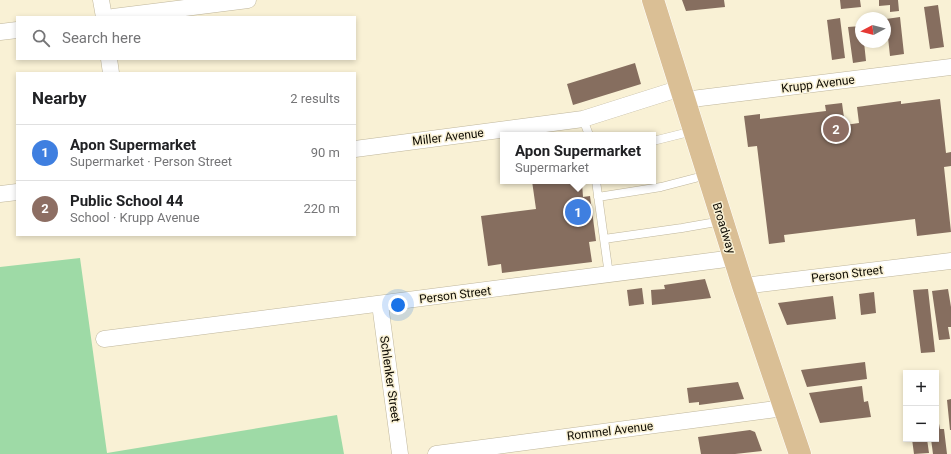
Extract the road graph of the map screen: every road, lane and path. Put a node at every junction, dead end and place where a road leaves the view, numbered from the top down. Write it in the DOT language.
graph roads {
  1 [pos="101,0"];
  2 [pos="248,0"];
  3 [pos="653,0"];
  4 [pos="104,16"];
  5 [pos="121,16"];
  6 [pos="16,30"];
  7 [pos="0,32"];
  8 [pos="109,60"];
  9 [pos="951,67"];
  10 [pos="111,72"];
  11 [pos="682,94"];
  12 [pos="583,119"];
  13 [pos="694,131"];
  14 [pos="588,132"];
  15 [pos="656,140"];
  16 [pos="356,148"];
  17 [pos="708,175"];
  18 [pos="596,184"];
  19 [pos="16,192"];
  20 [pos="0,194"];
  21 [pos="598,197"];
  22 [pos="722,221"];
  23 [pos="604,239"];
  24 [pos="734,258"];
  25 [pos="951,261"];
  26 [pos="608,275"];
  27 [pos="742,286"];
  28 [pos="380,304"];
  29 [pos="104,339"];
  30 [pos="784,408"];
  31 [pos="400,454"];
  32 [pos="436,454"];
  33 [pos="800,454"];
  1 -- 4 [label="street"];
  2 -- 5 [label="street"];
  3 -- 11 [label="main road, Broadway"];
  6 -- 7 [label="street"];
  8 -- 10 [label="street"];
  9 -- 11 [label="street, Krupp Avenue"];
  11 -- 12 [label="street, Miller Avenue"];
  11 -- 13 [label="main road, Broadway"];
  12 -- 14 [label="lane"];
  12 -- 16 [label="street, Miller Avenue"];
  13 -- 15 [label="lane"];
  13 -- 17 [label="main road, Broadway"];
  17 -- 21 [label="lane"];
  17 -- 22 [label="main road, Broadway"];
  18 -- 21 [label="lane"];
  19 -- 20 [label="street"];
  21 -- 23 [label="lane"];
  22 -- 23 [label="lane"];
  22 -- 24 [label="main road, Broadway"];
  23 -- 26 [label="lane"];
  24 -- 26 [label="street, Person Street"];
  24 -- 27 [label="main road, Broadway"];
  25 -- 27 [label="street, Person Street"];
  26 -- 28 [label="street, Person Street"];
  27 -- 30 [label="main road, Broadway"];
  28 -- 29 [label="street, Person Street"];
  28 -- 31 [label="street, Schlenker Street"];
  30 -- 32 [label="street, Rommel Avenue"];
  30 -- 33 [label="main road, Broadway"];
}
